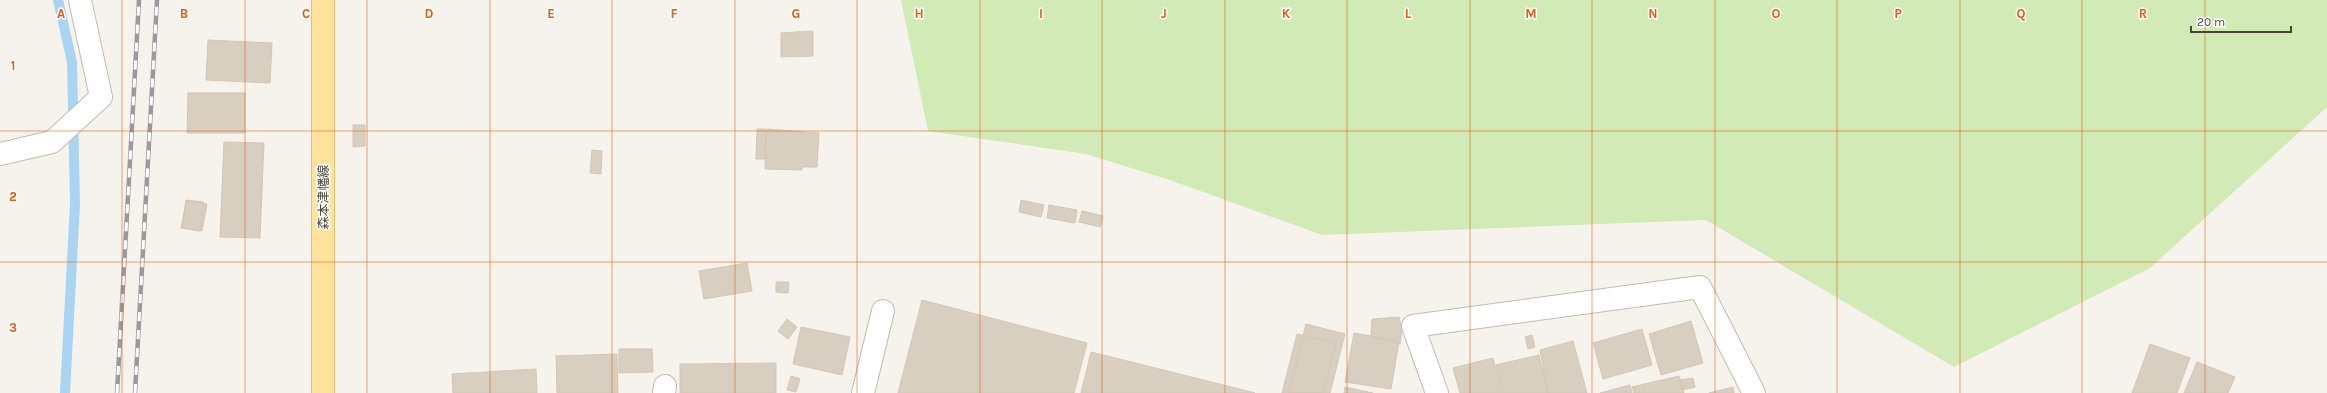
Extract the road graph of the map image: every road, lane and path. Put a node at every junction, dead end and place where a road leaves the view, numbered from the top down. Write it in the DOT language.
graph roads {
  1 [pos="80,0"];
  2 [pos="323,0"];
  3 [pos="0,154"];
  4 [pos="883,311"];
  5 [pos="324,393"];
  6 [pos="863,393"];
  7 [pos="1436,393"];
  8 [pos="1754,393"];
  1 -- 3 [label="street"];
  2 -- 5 [label="main road, 森本津幡線"];
  4 -- 6 [label="street"];
  7 -- 8 [label="street"];
}
